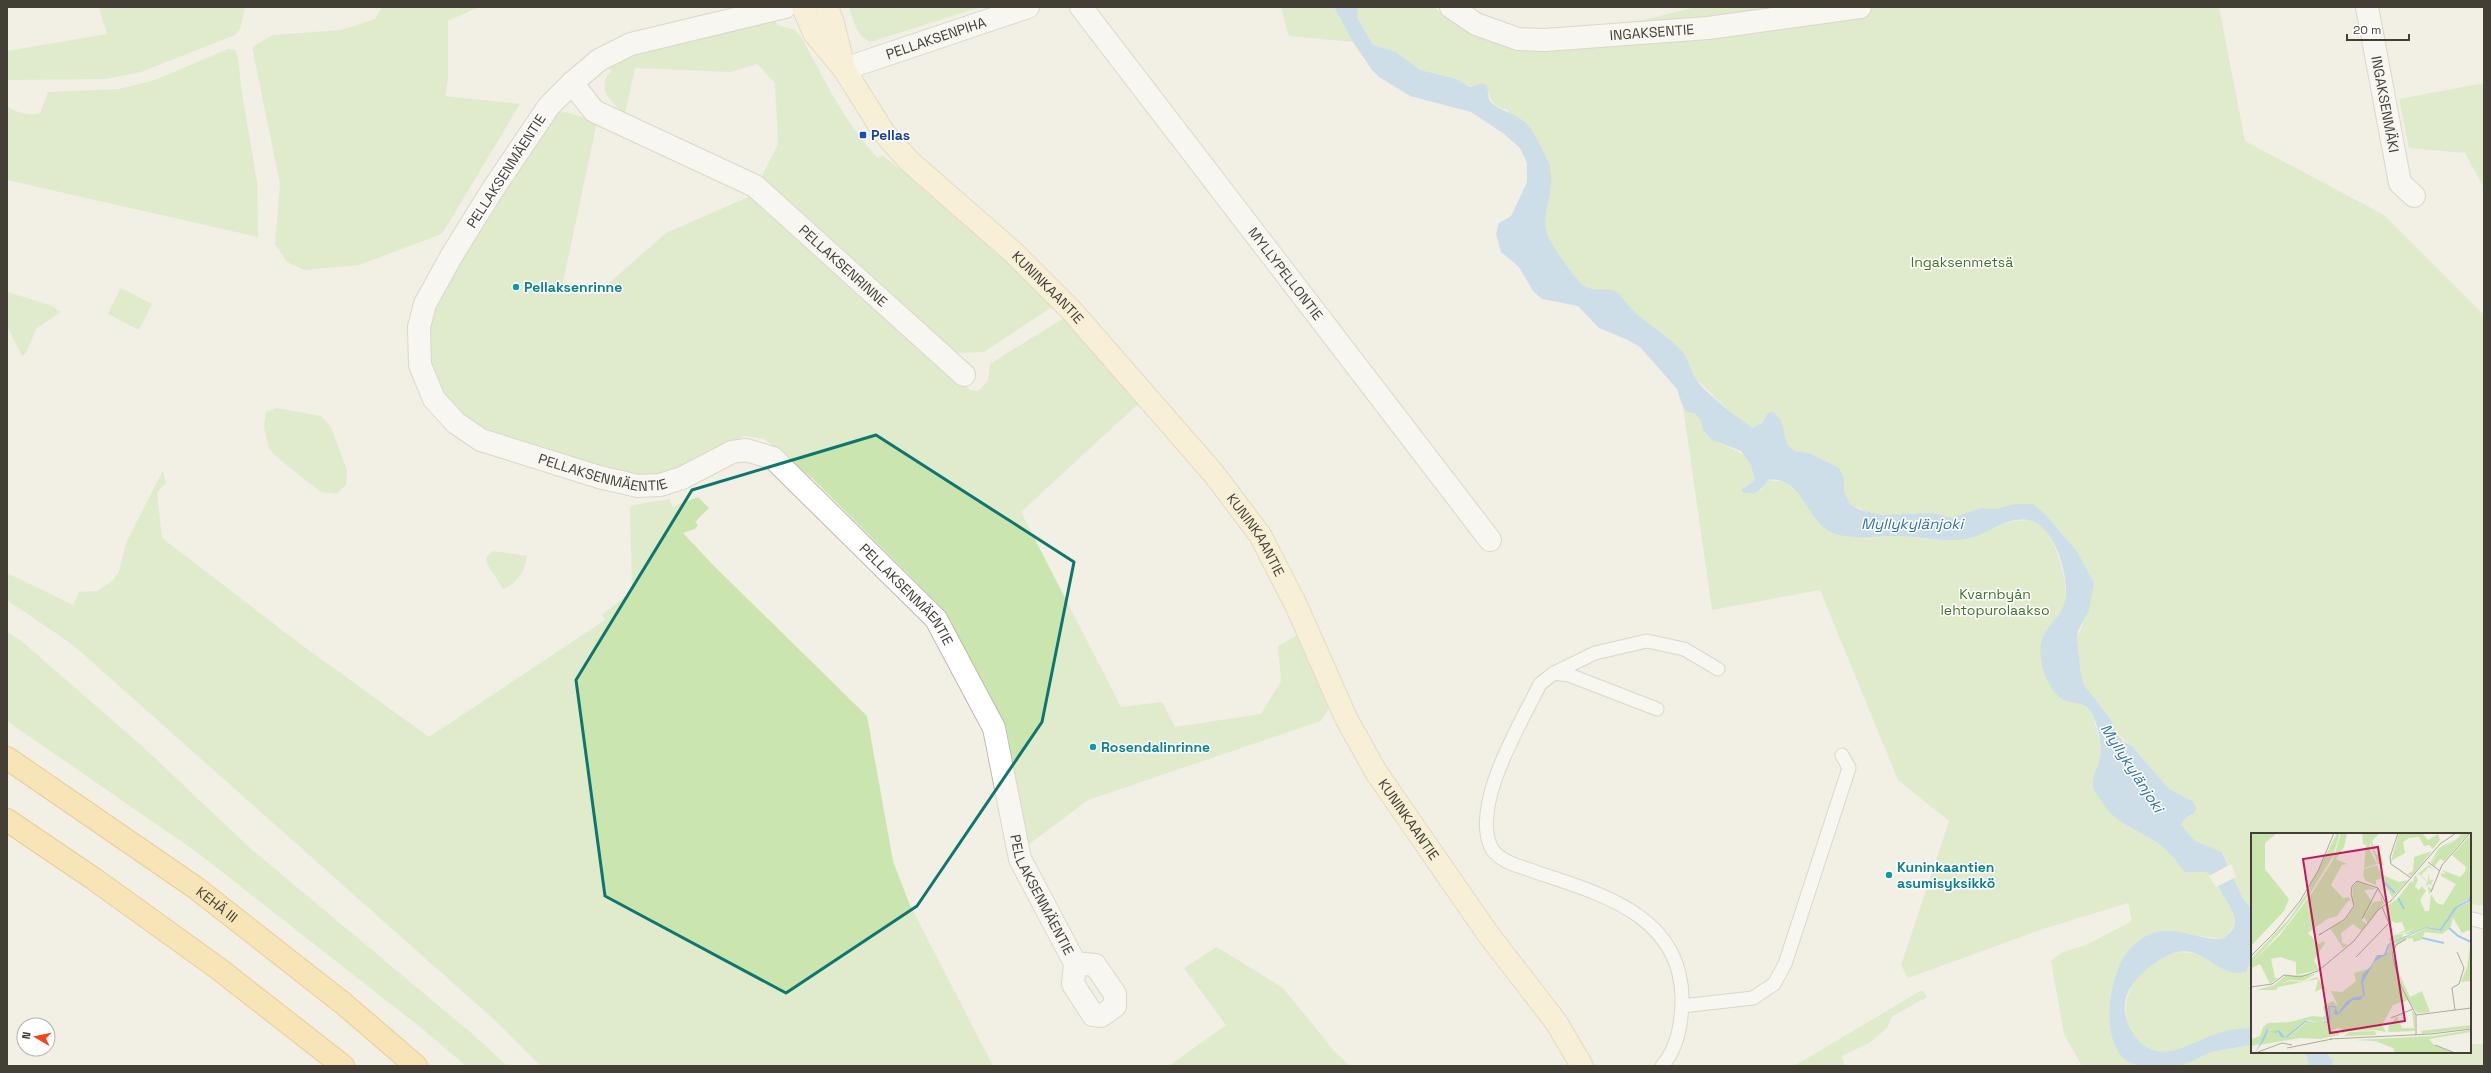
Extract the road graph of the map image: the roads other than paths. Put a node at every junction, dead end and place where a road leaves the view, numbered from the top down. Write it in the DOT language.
graph roads {
  1 [pos="785,7"];
  2 [pos="803,7"];
  3 [pos="826,7"];
  4 [pos="1028,7"];
  5 [pos="1081,7"];
  6 [pos="1451,7"];
  7 [pos="1860,7"];
  8 [pos="2367,7"];
  9 [pos="844,69"];
  10 [pos="572,83"];
  11 [pos="2414,196"];
  12 [pos="964,375"];
  13 [pos="1490,540"];
  14 [pos="1718,669"];
  15 [pos="1554,673"];
  16 [pos="1657,709"];
  17 [pos="1842,755"];
  18 [pos="7,758"];
  19 [pos="7,820"];
  20 [pos="1075,963"];
  21 [pos="1682,1006"];
  22 [pos="343,1066"];
  23 [pos="416,1066"];
  24 [pos="1582,1066"];
  25 [pos="1662,1066"];
  1 -- 10 [label="street, PELLAKSENMÄENTIE"];
  2 -- 9 [label="main road, KUNINKAANTIE"];
  3 -- 9 [label="main road, KUNINKAANTIE"];
  4 -- 9 [label="street, PELLAKSENPIHA"];
  5 -- 13 [label="street, MYLLYPELLONTIE"];
  6 -- 7 [label="street, INGAKSENTIE"];
  8 -- 11 [label="street, INGAKSENMÄKI"];
  9 -- 24 [label="main road, KUNINKAANTIE"];
  10 -- 12 [label="street, PELLAKSENRINNE"];
  10 -- 20 [label="street, PELLAKSENMÄENTIE"];
  14 -- 15 [label="lane"];
  15 -- 16 [label="lane"];
  15 -- 21 [label="lane"];
  17 -- 21 [label="lane"];
  18 -- 23 [label="highway, KEHÄ III"];
  19 -- 22 [label="highway"];
  21 -- 25 [label="lane"];
}
